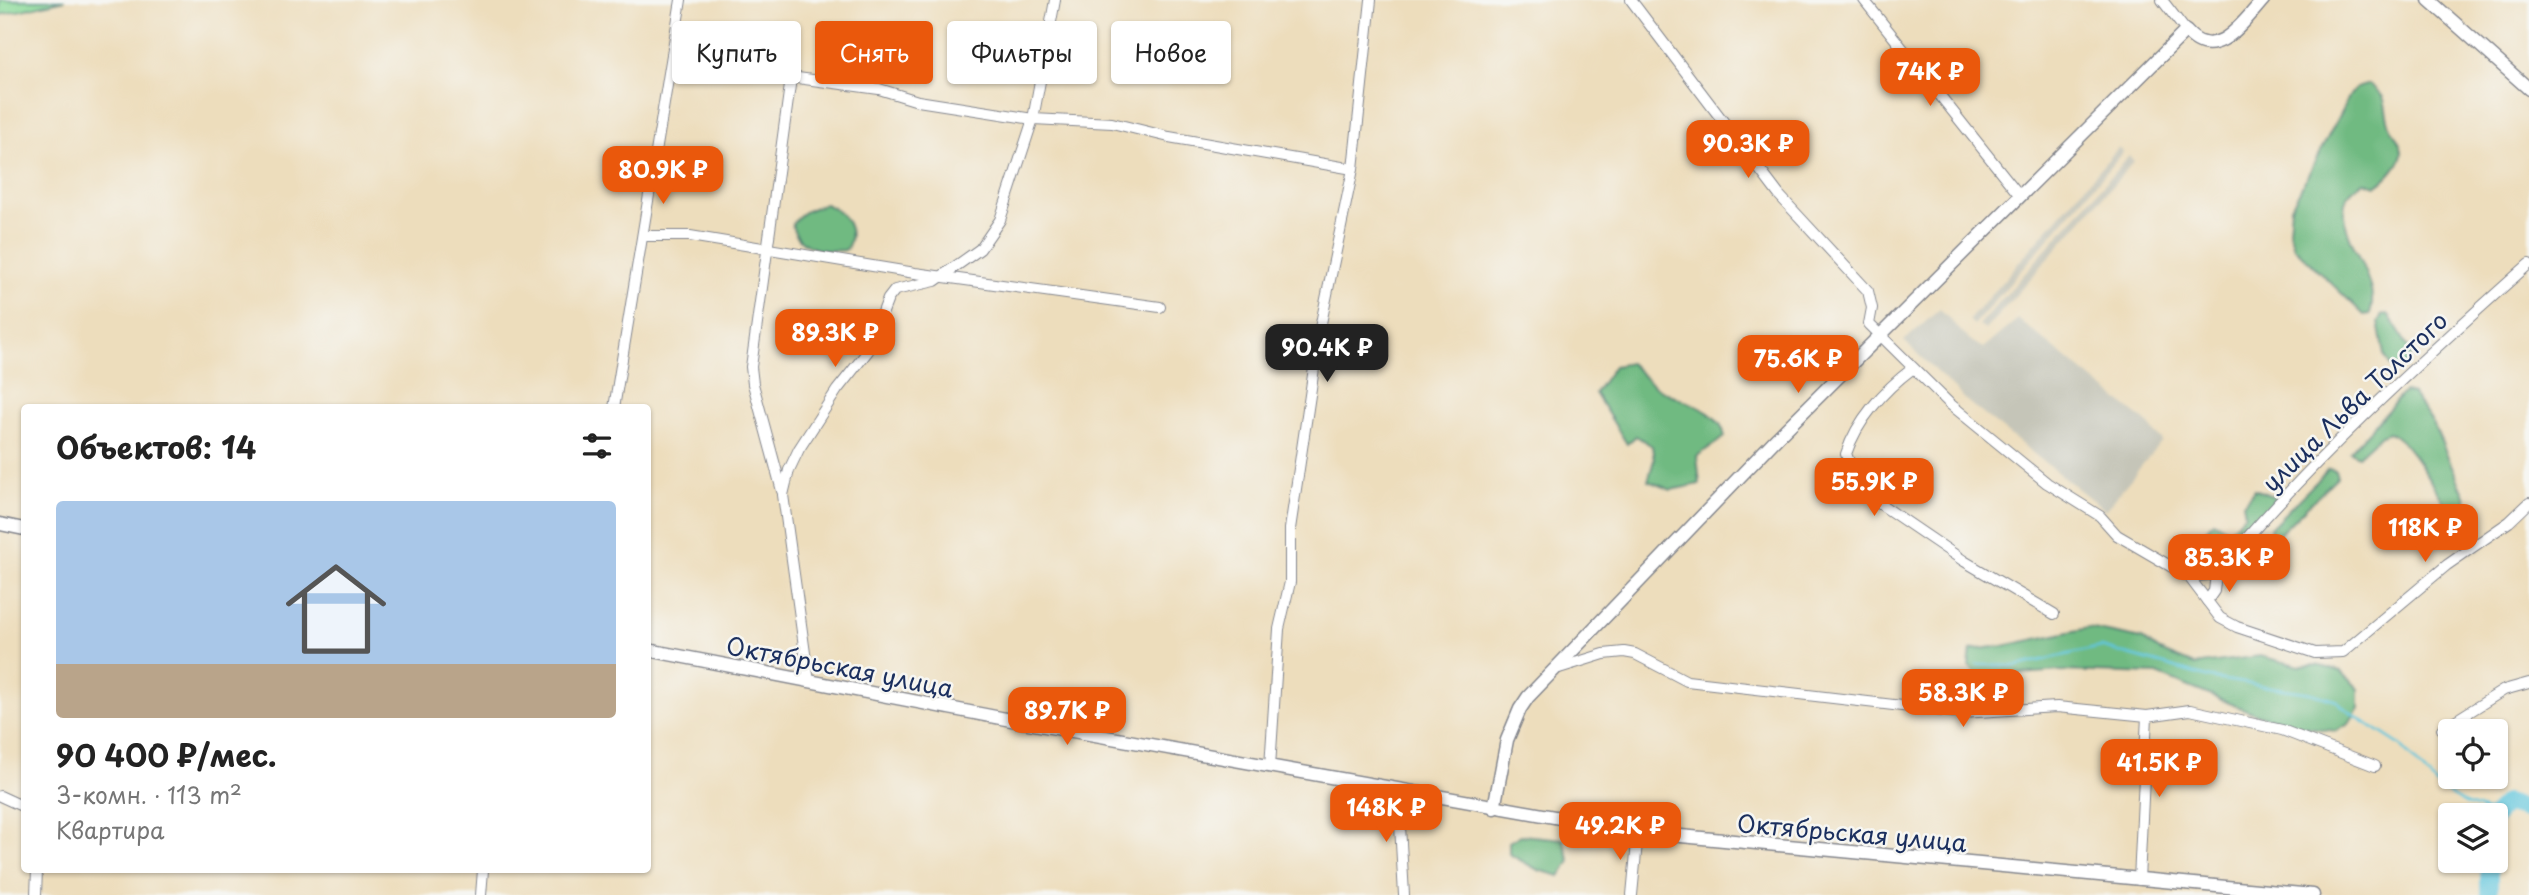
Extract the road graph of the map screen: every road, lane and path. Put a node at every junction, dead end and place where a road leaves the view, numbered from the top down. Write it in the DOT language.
graph roads {
  1 [pos="681,0"];
  2 [pos="1055,0"];
  3 [pos="1371,0"];
  4 [pos="1631,0"];
  5 [pos="1864,0"];
  6 [pos="2162,0"];
  7 [pos="2263,0"];
  8 [pos="2429,0"];
  9 [pos="678,21"];
  10 [pos="2186,31"];
  11 [pos="672,61"];
  12 [pos="801,79"];
  13 [pos="790,84"];
  14 [pos="2529,89"];
  15 [pos="1033,119"];
  16 [pos="1353,169"];
  17 [pos="2020,196"];
  18 [pos="643,236"];
  19 [pos="768,249"];
  20 [pos="2529,264"];
  21 [pos="943,276"];
  22 [pos="1160,307"];
  23 [pos="1880,337"];
  24 [pos="1912,369"];
  25 [pos="615,404"];
  26 [pos="783,495"];
  27 [pos="2529,503"];
  28 [pos="0,524"];
  29 [pos="21,528"];
  30 [pos="2216,574"];
  31 [pos="2189,577"];
  32 [pos="2207,601"];
  33 [pos="2054,614"];
  34 [pos="651,651"];
  35 [pos="1552,671"];
  36 [pos="810,682"];
  37 [pos="2529,683"];
  38 [pos="2147,716"];
  39 [pos="2458,719"];
  40 [pos="2375,766"];
  41 [pos="1270,767"];
  42 [pos="1398,791"];
  43 [pos="0,796"];
  44 [pos="21,806"];
  45 [pos="1494,808"];
  46 [pos="1638,832"];
  47 [pos="37,873"];
  48 [pos="483,873"];
  49 [pos="2139,880"];
  50 [pos="36,895"];
  51 [pos="481,895"];
  52 [pos="1405,895"];
  53 [pos="1632,895"];
  54 [pos="2313,895"];
  1 -- 9 [label="street"];
  2 -- 15 [label="street"];
  3 -- 16 [label="street"];
  4 -- 23 [label="street"];
  5 -- 17 [label="street"];
  6 -- 10 [label="street"];
  7 -- 10 [label="street"];
  8 -- 14 [label="street"];
  10 -- 17 [label="street"];
  11 -- 18 [label="street"];
  12 -- 15 [label="street"];
  13 -- 19 [label="street"];
  15 -- 16 [label="street"];
  15 -- 21 [label="street"];
  16 -- 41 [label="street"];
  17 -- 23 [label="street"];
  18 -- 19 [label="street"];
  18 -- 25 [label="street"];
  19 -- 21 [label="street"];
  19 -- 26 [label="street"];
  20 -- 30 [label="street, улица Льва Толстого"];
  21 -- 22 [label="street"];
  21 -- 26 [label="street"];
  23 -- 24 [label="street"];
  23 -- 35 [label="street"];
  24 -- 31 [label="street"];
  24 -- 33 [label="street"];
  26 -- 36 [label="street"];
  27 -- 32 [label="street"];
  28 -- 29 [label="street"];
  30 -- 31 [label="street"];
  30 -- 32 [label="street"];
  31 -- 32 [label="street"];
  34 -- 36 [label="street, Октябрьская улица"];
  35 -- 38 [label="street"];
  35 -- 45 [label="street"];
  36 -- 41 [label="street, Октябрьская улица"];
  37 -- 39 [label="street"];
  38 -- 40 [label="street"];
  38 -- 49 [label="street"];
  41 -- 42 [label="street, Октябрьская улица"];
  42 -- 45 [label="street, Октябрьская улица"];
  42 -- 52 [label="street"];
  43 -- 44 [label="street"];
  45 -- 46 [label="street, Октябрьская улица"];
  46 -- 49 [label="street, Октябрьская улица"];
  46 -- 53 [label="street"];
  47 -- 50 [label="street"];
  48 -- 51 [label="street"];
  49 -- 54 [label="street, Октябрьская улица"];
}
